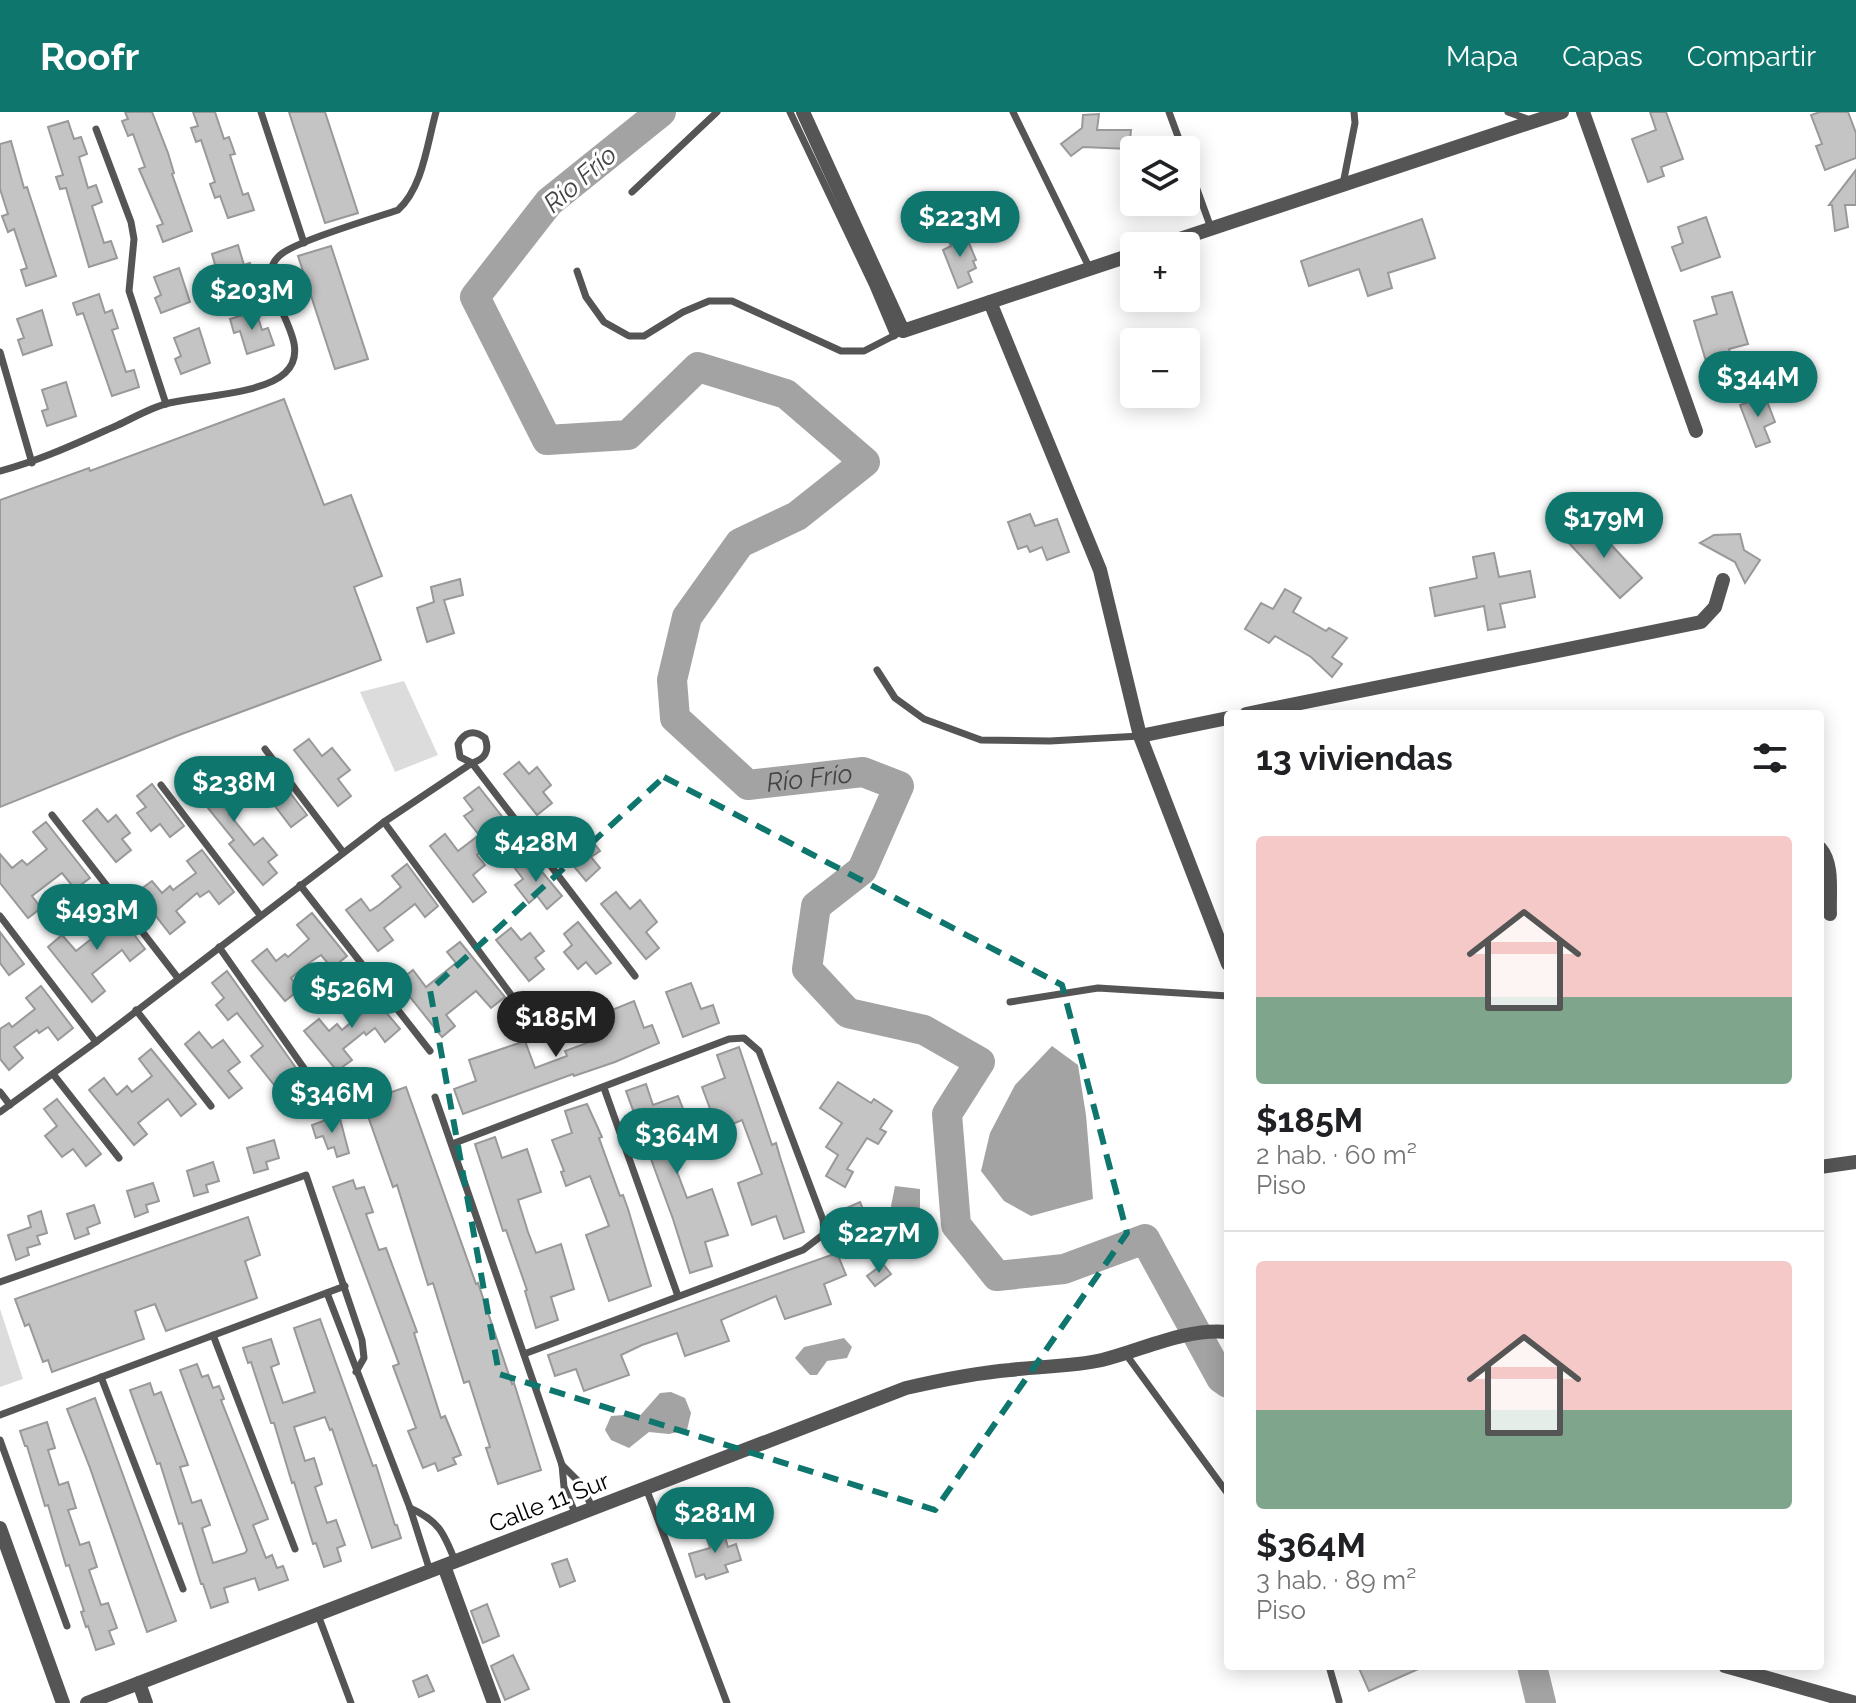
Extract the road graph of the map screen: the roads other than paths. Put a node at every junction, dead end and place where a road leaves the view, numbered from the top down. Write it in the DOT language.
graph roads {
  1 [pos="261,112"];
  2 [pos="436,112"];
  3 [pos="717,112"];
  4 [pos="790,112"];
  5 [pos="803,112"];
  6 [pos="1013,112"];
  7 [pos="1169,112"];
  8 [pos="1354,112"];
  9 [pos="1508,112"];
  10 [pos="1562,112"];
  11 [pos="1583,112"];
  12 [pos="1535,121"];
  13 [pos="96,129"];
  14 [pos="1178,136"];
  15 [pos="1343,184"];
  16 [pos="632,192"];
  17 [pos="1200,198"];
  18 [pos="1211,228"];
  19 [pos="1199,232"];
  20 [pos="304,243"];
  21 [pos="1120,259"];
  22 [pos="1090,269"];
  23 [pos="577,271"];
  24 [pos="990,302"];
  25 [pos="898,334"];
  26 [pos="0,352"];
  27 [pos="166,404"];
  28 [pos="1696,431"];
  29 [pos="32,463"];
  30 [pos="0,471"];
  31 [pos="1723,580"];
  32 [pos="877,670"];
  33 [pos="1266,710"];
  34 [pos="1224,719"];
  35 [pos="1140,736"];
  36 [pos="265,749"];
  37 [pos="472,763"];
  38 [pos="161,785"];
  39 [pos="52,815"];
  40 [pos="384,822"];
  41 [pos="343,852"];
  42 [pos="1824,853"];
  43 [pos="300,885"];
  44 [pos="1830,914"];
  45 [pos="260,915"];
  46 [pos="0,916"];
  47 [pos="219,947"];
  48 [pos="1224,954"];
  49 [pos="635,976"];
  50 [pos="178,978"];
  51 [pos="1224,996"];
  52 [pos="1010,1002"];
  53 [pos="136,1010"];
  54 [pos="523,1011"];
  55 [pos="96,1042"];
  56 [pos="430,1051"];
  57 [pos="53,1074"];
  58 [pos="604,1088"];
  59 [pos="320,1091"];
  60 [pos="0,1092"];
  61 [pos="435,1097"];
  62 [pos="10,1105"];
  63 [pos="211,1106"];
  64 [pos="0,1112"];
  65 [pos="452,1144"];
  66 [pos="119,1158"];
  67 [pos="1856,1162"];
  68 [pos="1824,1166"];
  69 [pos="0,1282"];
  70 [pos="345,1286"];
  71 [pos="327,1293"];
  72 [pos="678,1296"];
  73 [pos="1224,1332"];
  74 [pos="213,1335"];
  75 [pos="1125,1353"];
  76 [pos="524,1354"];
  77 [pos="356,1372"];
  78 [pos="101,1377"];
  79 [pos="0,1415"];
  80 [pos="0,1440"];
  81 [pos="562,1465"];
  82 [pos="646,1488"];
  83 [pos="1224,1489"];
  84 [pos="410,1508"];
  85 [pos="593,1509"];
  86 [pos="576,1515"];
  87 [pos="0,1528"];
  88 [pos="295,1549"];
  89 [pos="443,1566"];
  90 [pos="183,1589"];
  91 [pos="318,1614"];
  92 [pos="67,1626"];
  93 [pos="1330,1670"];
  94 [pos="1739,1670"];
  95 [pos="139,1683"];
  96 [pos="1339,1701"];
  97 [pos="63,1703"];
  98 [pos="87,1703"];
  99 [pos="146,1703"];
  100 [pos="351,1703"];
  101 [pos="494,1703"];
  102 [pos="727,1703"];
  103 [pos="1856,1703"];
  1 -- 20 [label="lane"];
  2 -- 20 [label="lane"];
  3 -- 16 [label="lane"];
  4 -- 25 [label="lane"];
  5 -- 25 [label="street"];
  6 -- 22 [label="lane"];
  7 -- 14 [label="lane"];
  8 -- 15 [label="lane"];
  9 -- 12 [label="lane"];
  10 -- 12 [label="street"];
  11 -- 28 [label="street"];
  12 -- 15 [label="street"];
  13 -- 27 [label="lane"];
  15 -- 18 [label="street"];
  17 -- 18 [label="lane"];
  18 -- 19 [label="street"];
  20 -- 27 [label="lane"];
  21 -- 22 [label="street"];
  22 -- 24 [label="street"];
  23 -- 25 [label="lane"];
  24 -- 25 [label="street"];
  24 -- 35 [label="street"];
  26 -- 29 [label="lane"];
  27 -- 29 [label="lane"];
  29 -- 30 [label="lane"];
  31 -- 33 [label="street"];
  32 -- 35 [label="lane"];
  34 -- 35 [label="street"];
  35 -- 48 [label="street"];
  36 -- 41 [label="lane"];
  37 -- 37 [label="lane"];
  37 -- 40 [label="lane"];
  37 -- 49 [label="lane"];
  38 -- 45 [label="lane"];
  39 -- 50 [label="lane"];
  40 -- 41 [label="lane"];
  40 -- 54 [label="lane"];
  41 -- 43 [label="lane"];
  42 -- 44 [label="street"];
  43 -- 45 [label="lane"];
  43 -- 56 [label="lane"];
  45 -- 47 [label="lane"];
  46 -- 55 [label="lane"];
  47 -- 50 [label="lane"];
  47 -- 59 [label="lane"];
  50 -- 53 [label="lane"];
  51 -- 52 [label="lane"];
  53 -- 55 [label="lane"];
  53 -- 63 [label="lane"];
  55 -- 57 [label="lane"];
  57 -- 62 [label="lane"];
  57 -- 66 [label="lane"];
  58 -- 65 [label="lane"];
  58 -- 72 [label="lane"];
  58 -- 72 [label="lane"];
  60 -- 62 [label="lane"];
  61 -- 65 [label="lane"];
  62 -- 64 [label="lane"];
  65 -- 76 [label="lane"];
  67 -- 68 [label="street"];
  69 -- 70 [label="lane"];
  70 -- 71 [label="lane"];
  70 -- 77 [label="lane"];
  71 -- 74 [label="lane"];
  71 -- 77 [label="lane"];
  72 -- 76 [label="lane"];
  73 -- 75 [label="street, Calle 11 Sur"];
  74 -- 78 [label="lane"];
  74 -- 88 [label="lane"];
  75 -- 82 [label="street, Calle 11 Sur"];
  75 -- 83 [label="lane"];
  76 -- 81 [label="lane"];
  77 -- 84 [label="lane"];
  78 -- 79 [label="lane"];
  78 -- 90 [label="lane"];
  80 -- 92 [label="lane"];
  81 -- 85 [label="lane"];
  81 -- 86 [label="lane"];
  82 -- 85 [label="street, Calle 11 Sur"];
  82 -- 102 [label="lane"];
  84 -- 89 [label="lane"];
  84 -- 89 [label="lane"];
  85 -- 86 [label="street, Calle 11 Sur"];
  86 -- 89 [label="street, Calle 11 Sur"];
  87 -- 97 [label="street"];
  89 -- 91 [label="street, Calle 11 Sur"];
  89 -- 101 [label="street"];
  91 -- 95 [label="street, Calle 11 Sur"];
  91 -- 100 [label="lane"];
  93 -- 96 [label="lane"];
  94 -- 103 [label="street"];
  95 -- 98 [label="street, Calle 11 Sur"];
  95 -- 99 [label="street"];
}
